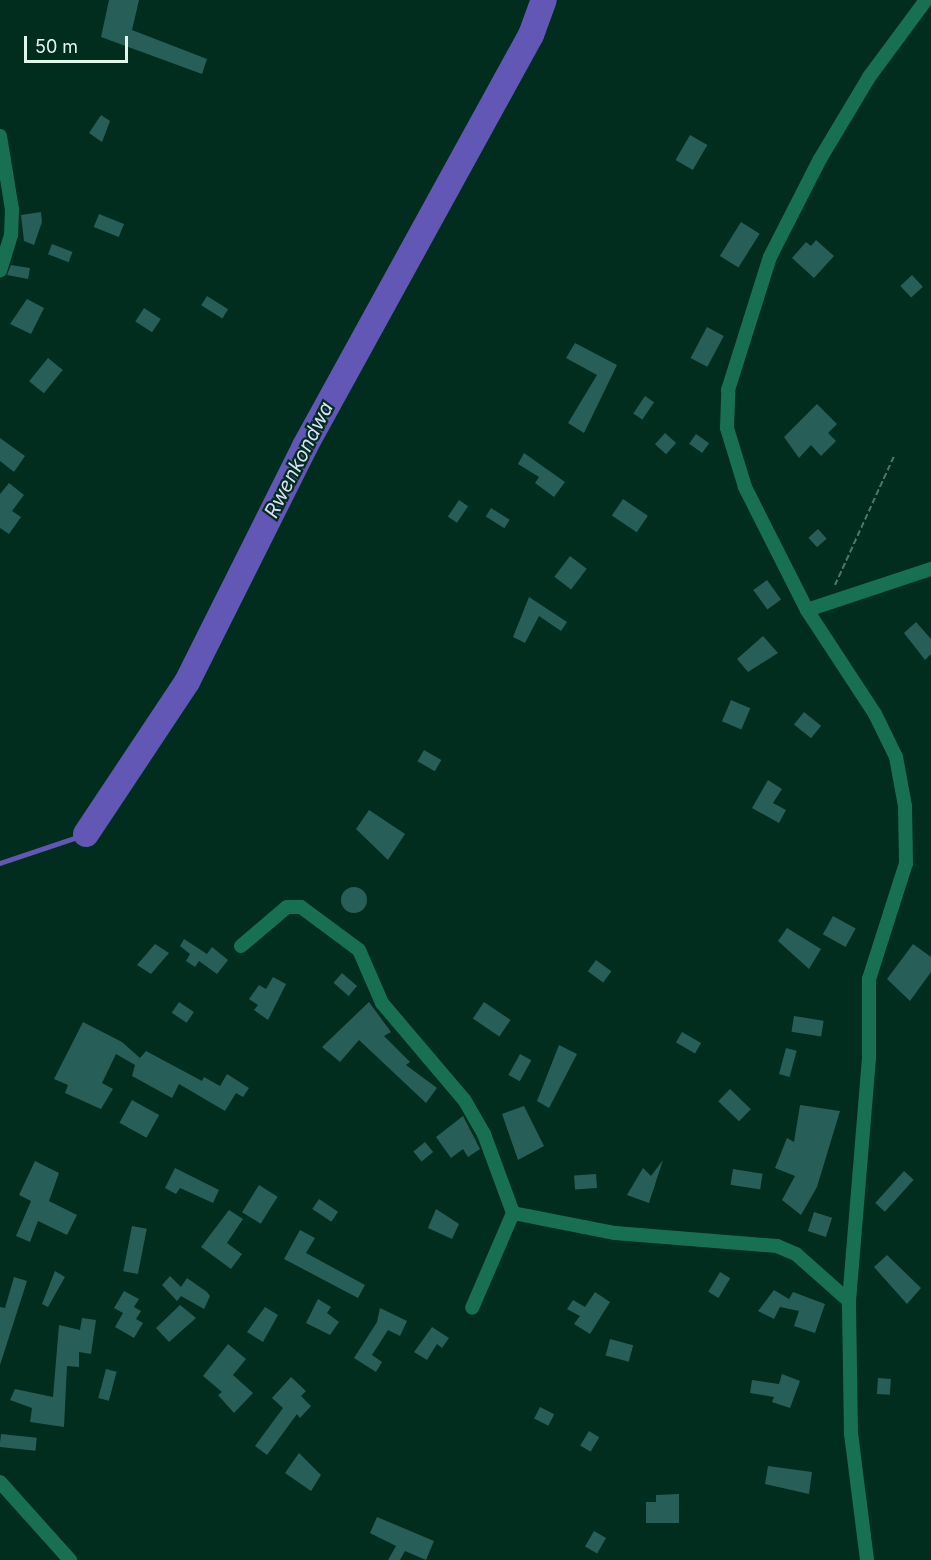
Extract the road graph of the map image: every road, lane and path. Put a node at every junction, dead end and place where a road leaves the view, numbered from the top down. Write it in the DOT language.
graph roads {
  1 [pos="926,0"];
  2 [pos="0,136"];
  3 [pos="0,270"];
  4 [pos="895,453"];
  5 [pos="931,569"];
  6 [pos="826,604"];
  7 [pos="807,610"];
  8 [pos="241,946"];
  9 [pos="513,1214"];
  10 [pos="849,1301"];
  11 [pos="472,1308"];
  12 [pos="0,1482"];
  13 [pos="70,1560"];
  14 [pos="867,1560"];
  1 -- 7 [label="street"];
  2 -- 3 [label="street"];
  4 -- 6 [label="path"];
  5 -- 6 [label="street"];
  6 -- 7 [label="street"];
  7 -- 10 [label="street"];
  8 -- 9 [label="street"];
  9 -- 10 [label="street"];
  9 -- 11 [label="street"];
  10 -- 14 [label="street"];
  12 -- 13 [label="street"];
}
